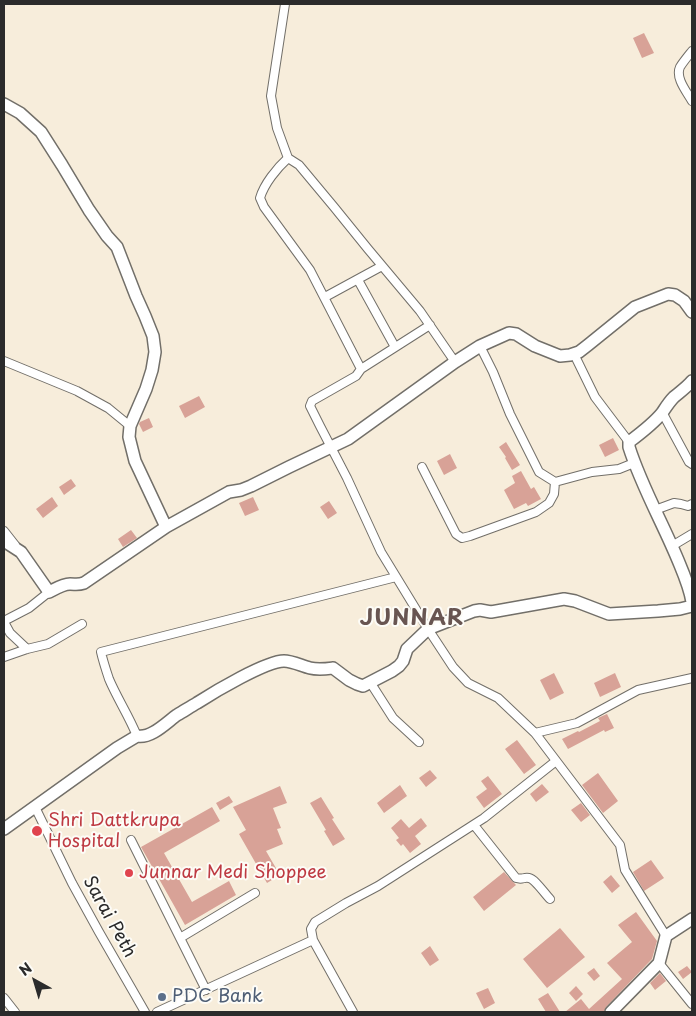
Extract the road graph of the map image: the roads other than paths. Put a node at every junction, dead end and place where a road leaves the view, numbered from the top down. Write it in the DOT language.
graph roads {
  1 [pos="285,4"];
  2 [pos="692,51"];
  3 [pos="692,101"];
  4 [pos="4,104"];
  5 [pos="288,158"];
  6 [pos="382,266"];
  7 [pos="358,280"];
  8 [pos="325,298"];
  9 [pos="692,312"];
  10 [pos="430,325"];
  11 [pos="480,346"];
  12 [pos="395,347"];
  13 [pos="574,354"];
  14 [pos="4,361"];
  15 [pos="455,362"];
  16 [pos="361,369"];
  17 [pos="692,381"];
  18 [pos="662,412"];
  19 [pos="130,426"];
  20 [pos="630,442"];
  21 [pos="331,447"];
  22 [pos="634,463"];
  23 [pos="692,464"];
  24 [pos="422,467"];
  25 [pos="555,482"];
  26 [pos="692,504"];
  27 [pos="655,510"];
  28 [pos="166,527"];
  29 [pos="4,531"];
  30 [pos="692,534"];
  31 [pos="4,541"];
  32 [pos="672,546"];
  33 [pos="21,552"];
  34 [pos="396,577"];
  35 [pos="49,592"];
  36 [pos="692,602"];
  37 [pos="692,606"];
  38 [pos="4,622"];
  39 [pos="82,624"];
  40 [pos="428,629"];
  41 [pos="27,649"];
  42 [pos="4,657"];
  43 [pos="692,678"];
  44 [pos="370,682"];
  45 [pos="535,733"];
  46 [pos="137,736"];
  47 [pos="419,742"];
  48 [pos="556,761"];
  49 [pos="35,807"];
  50 [pos="474,824"];
  51 [pos="4,829"];
  52 [pos="132,840"];
  53 [pos="255,893"];
  54 [pos="550,899"];
  55 [pos="692,919"];
  56 [pos="666,936"];
  57 [pos="180,938"];
  58 [pos="313,940"];
  59 [pos="659,963"];
  60 [pos="206,990"];
  61 [pos="4,998"];
  62 [pos="692,1004"];
  63 [pos="15,1012"];
  64 [pos="145,1012"];
  65 [pos="157,1012"];
  66 [pos="353,1012"];
  67 [pos="611,1012"];
  1 -- 5 [label="street"];
  2 -- 3 [label="street"];
  4 -- 19 [label="street"];
  5 -- 6 [label="street"];
  5 -- 8 [label="street"];
  6 -- 7 [label="street"];
  6 -- 10 [label="street"];
  7 -- 8 [label="street"];
  7 -- 12 [label="street"];
  8 -- 16 [label="street"];
  9 -- 13 [label="street"];
  10 -- 12 [label="street"];
  10 -- 15 [label="street"];
  11 -- 13 [label="street"];
  11 -- 15 [label="street"];
  11 -- 25 [label="street"];
  12 -- 16 [label="street"];
  13 -- 20 [label="street"];
  14 -- 19 [label="street"];
  15 -- 21 [label="street"];
  16 -- 21 [label="street"];
  17 -- 18 [label="street"];
  18 -- 20 [label="street"];
  18 -- 23 [label="street"];
  19 -- 28 [label="street"];
  20 -- 22 [label="street"];
  21 -- 28 [label="street"];
  21 -- 34 [label="street"];
  22 -- 25 [label="street"];
  22 -- 27 [label="street"];
  24 -- 25 [label="street"];
  26 -- 27 [label="street"];
  27 -- 32 [label="street"];
  28 -- 35 [label="street"];
  29 -- 33 [label="street"];
  30 -- 32 [label="street"];
  31 -- 33 [label="street"];
  32 -- 36 [label="street"];
  33 -- 35 [label="street"];
  34 -- 40 [label="street"];
  34 -- 46 [label="street"];
  35 -- 38 [label="street"];
  37 -- 40 [label="street"];
  38 -- 41 [label="street"];
  39 -- 41 [label="street"];
  40 -- 44 [label="street"];
  40 -- 45 [label="street"];
  41 -- 42 [label="street"];
  43 -- 45 [label="street"];
  44 -- 46 [label="street"];
  44 -- 47 [label="street"];
  45 -- 48 [label="street"];
  46 -- 49 [label="street"];
  48 -- 50 [label="street"];
  48 -- 56 [label="street"];
  49 -- 51 [label="street"];
  49 -- 64 [label="street, Sarai Peth"];
  50 -- 54 [label="street"];
  50 -- 58 [label="street"];
  52 -- 57 [label="street"];
  53 -- 57 [label="street"];
  55 -- 56 [label="street"];
  56 -- 59 [label="street"];
  57 -- 60 [label="street"];
  58 -- 60 [label="street"];
  58 -- 66 [label="street"];
  59 -- 62 [label="street"];
  59 -- 67 [label="street"];
  60 -- 65 [label="street"];
  61 -- 63 [label="street"];
}
